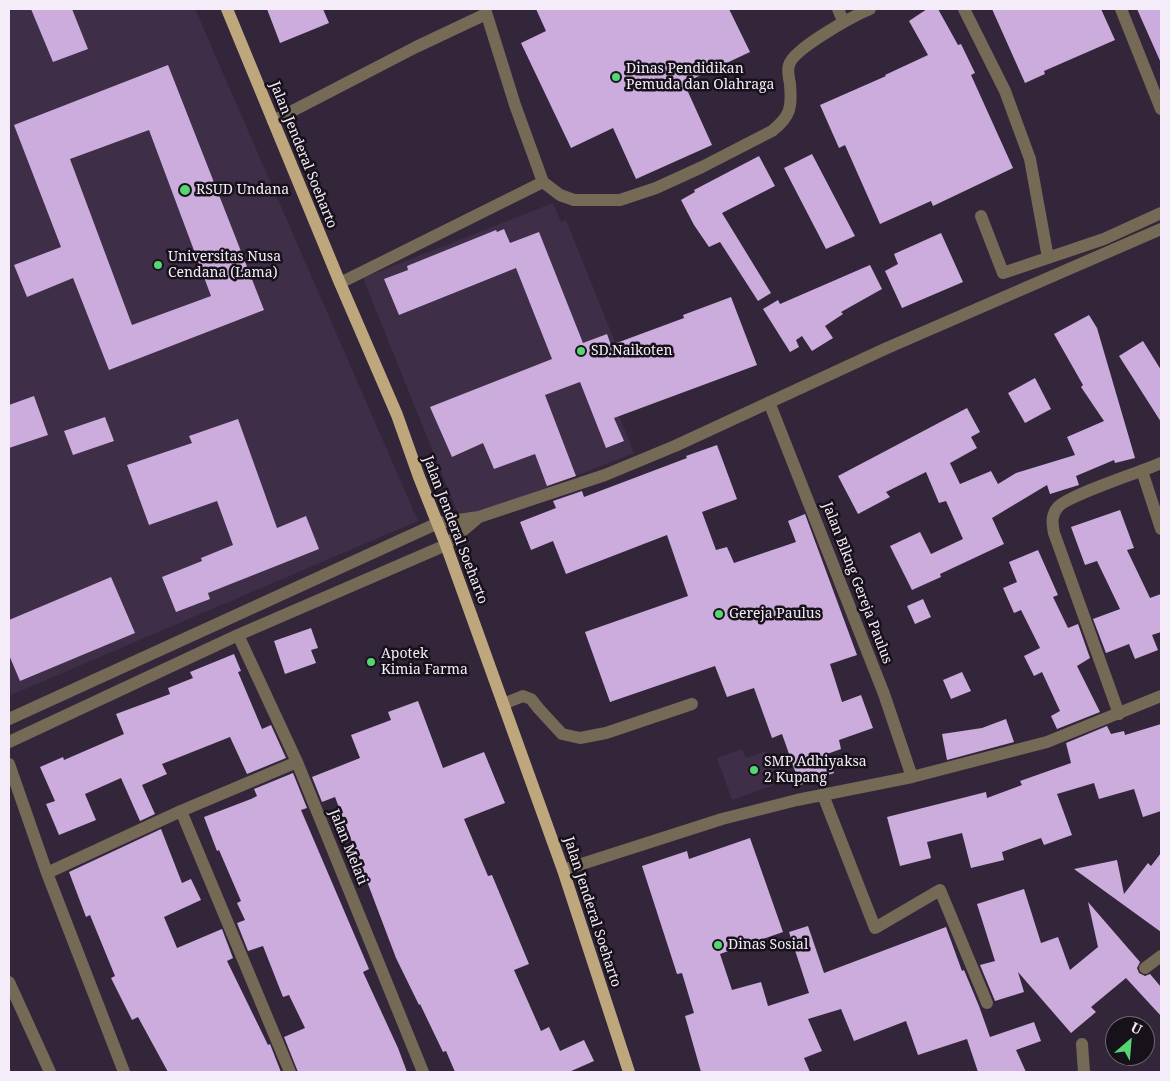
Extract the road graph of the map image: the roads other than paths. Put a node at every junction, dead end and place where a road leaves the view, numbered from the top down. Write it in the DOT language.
graph roads {
  1 [pos="227,9"];
  2 [pos="838,9"];
  3 [pos="870,9"];
  4 [pos="964,9"];
  5 [pos="1121,9"];
  6 [pos="486,12"];
  7 [pos="843,21"];
  8 [pos="1161,109"];
  9 [pos="273,120"];
  10 [pos="544,182"];
  11 [pos="1161,213"];
  12 [pos="980,216"];
  13 [pos="1161,229"];
  14 [pos="1048,258"];
  15 [pos="1003,273"];
  16 [pos="340,283"];
  17 [pos="1010,294"];
  18 [pos="769,402"];
  19 [pos="1161,463"];
  20 [pos="1142,471"];
  21 [pos="479,517"];
  22 [pos="438,523"];
  23 [pos="1161,529"];
  24 [pos="446,545"];
  25 [pos="238,635"];
  26 [pos="1161,696"];
  27 [pos="503,704"];
  28 [pos="692,704"];
  29 [pos="1119,714"];
  30 [pos="9,719"];
  31 [pos="9,742"];
  32 [pos="297,762"];
  33 [pos="9,764"];
  34 [pos="912,777"];
  35 [pos="823,794"];
  36 [pos="181,811"];
  37 [pos="563,870"];
  38 [pos="47,873"];
  39 [pos="1161,956"];
  40 [pos="1145,968"];
  41 [pos="9,982"];
  42 [pos="987,1003"];
  43 [pos="1082,1044"];
  44 [pos="50,1072"];
  45 [pos="124,1072"];
  46 [pos="290,1072"];
  47 [pos="423,1072"];
  48 [pos="629,1072"];
  49 [pos="1084,1072"];
  1 -- 9 [label="main road, Jalan Jenderal Soeharto"];
  2 -- 7 [label="street"];
  3 -- 7 [label="street"];
  4 -- 14 [label="street"];
  5 -- 8 [label="street"];
  6 -- 9 [label="street"];
  6 -- 10 [label="street"];
  7 -- 10 [label="street"];
  9 -- 16 [label="main road, Jalan Jenderal Soeharto"];
  10 -- 16 [label="street"];
  11 -- 14 [label="street"];
  12 -- 15 [label="street"];
  13 -- 17 [label="street"];
  14 -- 15 [label="street"];
  15 -- 17 [label="street"];
  16 -- 22 [label="main road, Jalan Jenderal Soeharto"];
  17 -- 18 [label="street"];
  18 -- 21 [label="street"];
  18 -- 34 [label="street, Jalan Blkng Gereja Paulus"];
  19 -- 20 [label="street"];
  20 -- 23 [label="street"];
  20 -- 29 [label="street"];
  21 -- 22 [label="street"];
  21 -- 24 [label="street"];
  22 -- 24 [label="main road, Jalan Jenderal Soeharto"];
  22 -- 30 [label="street"];
  24 -- 25 [label="street"];
  24 -- 27 [label="main road, Jalan Jenderal Soeharto"];
  25 -- 31 [label="street"];
  25 -- 32 [label="street, Jalan Melati"];
  26 -- 29 [label="street"];
  27 -- 28 [label="street"];
  27 -- 37 [label="main road, Jalan Jenderal Soeharto"];
  29 -- 34 [label="street"];
  32 -- 36 [label="street"];
  32 -- 47 [label="street, Jalan Melati"];
  33 -- 38 [label="street"];
  34 -- 35 [label="street"];
  35 -- 37 [label="street"];
  35 -- 42 [label="street"];
  36 -- 38 [label="street"];
  36 -- 46 [label="street"];
  37 -- 48 [label="main road, Jalan Jenderal Soeharto"];
  38 -- 45 [label="street"];
  39 -- 40 [label="street"];
  41 -- 44 [label="street"];
  43 -- 49 [label="street"];
}
